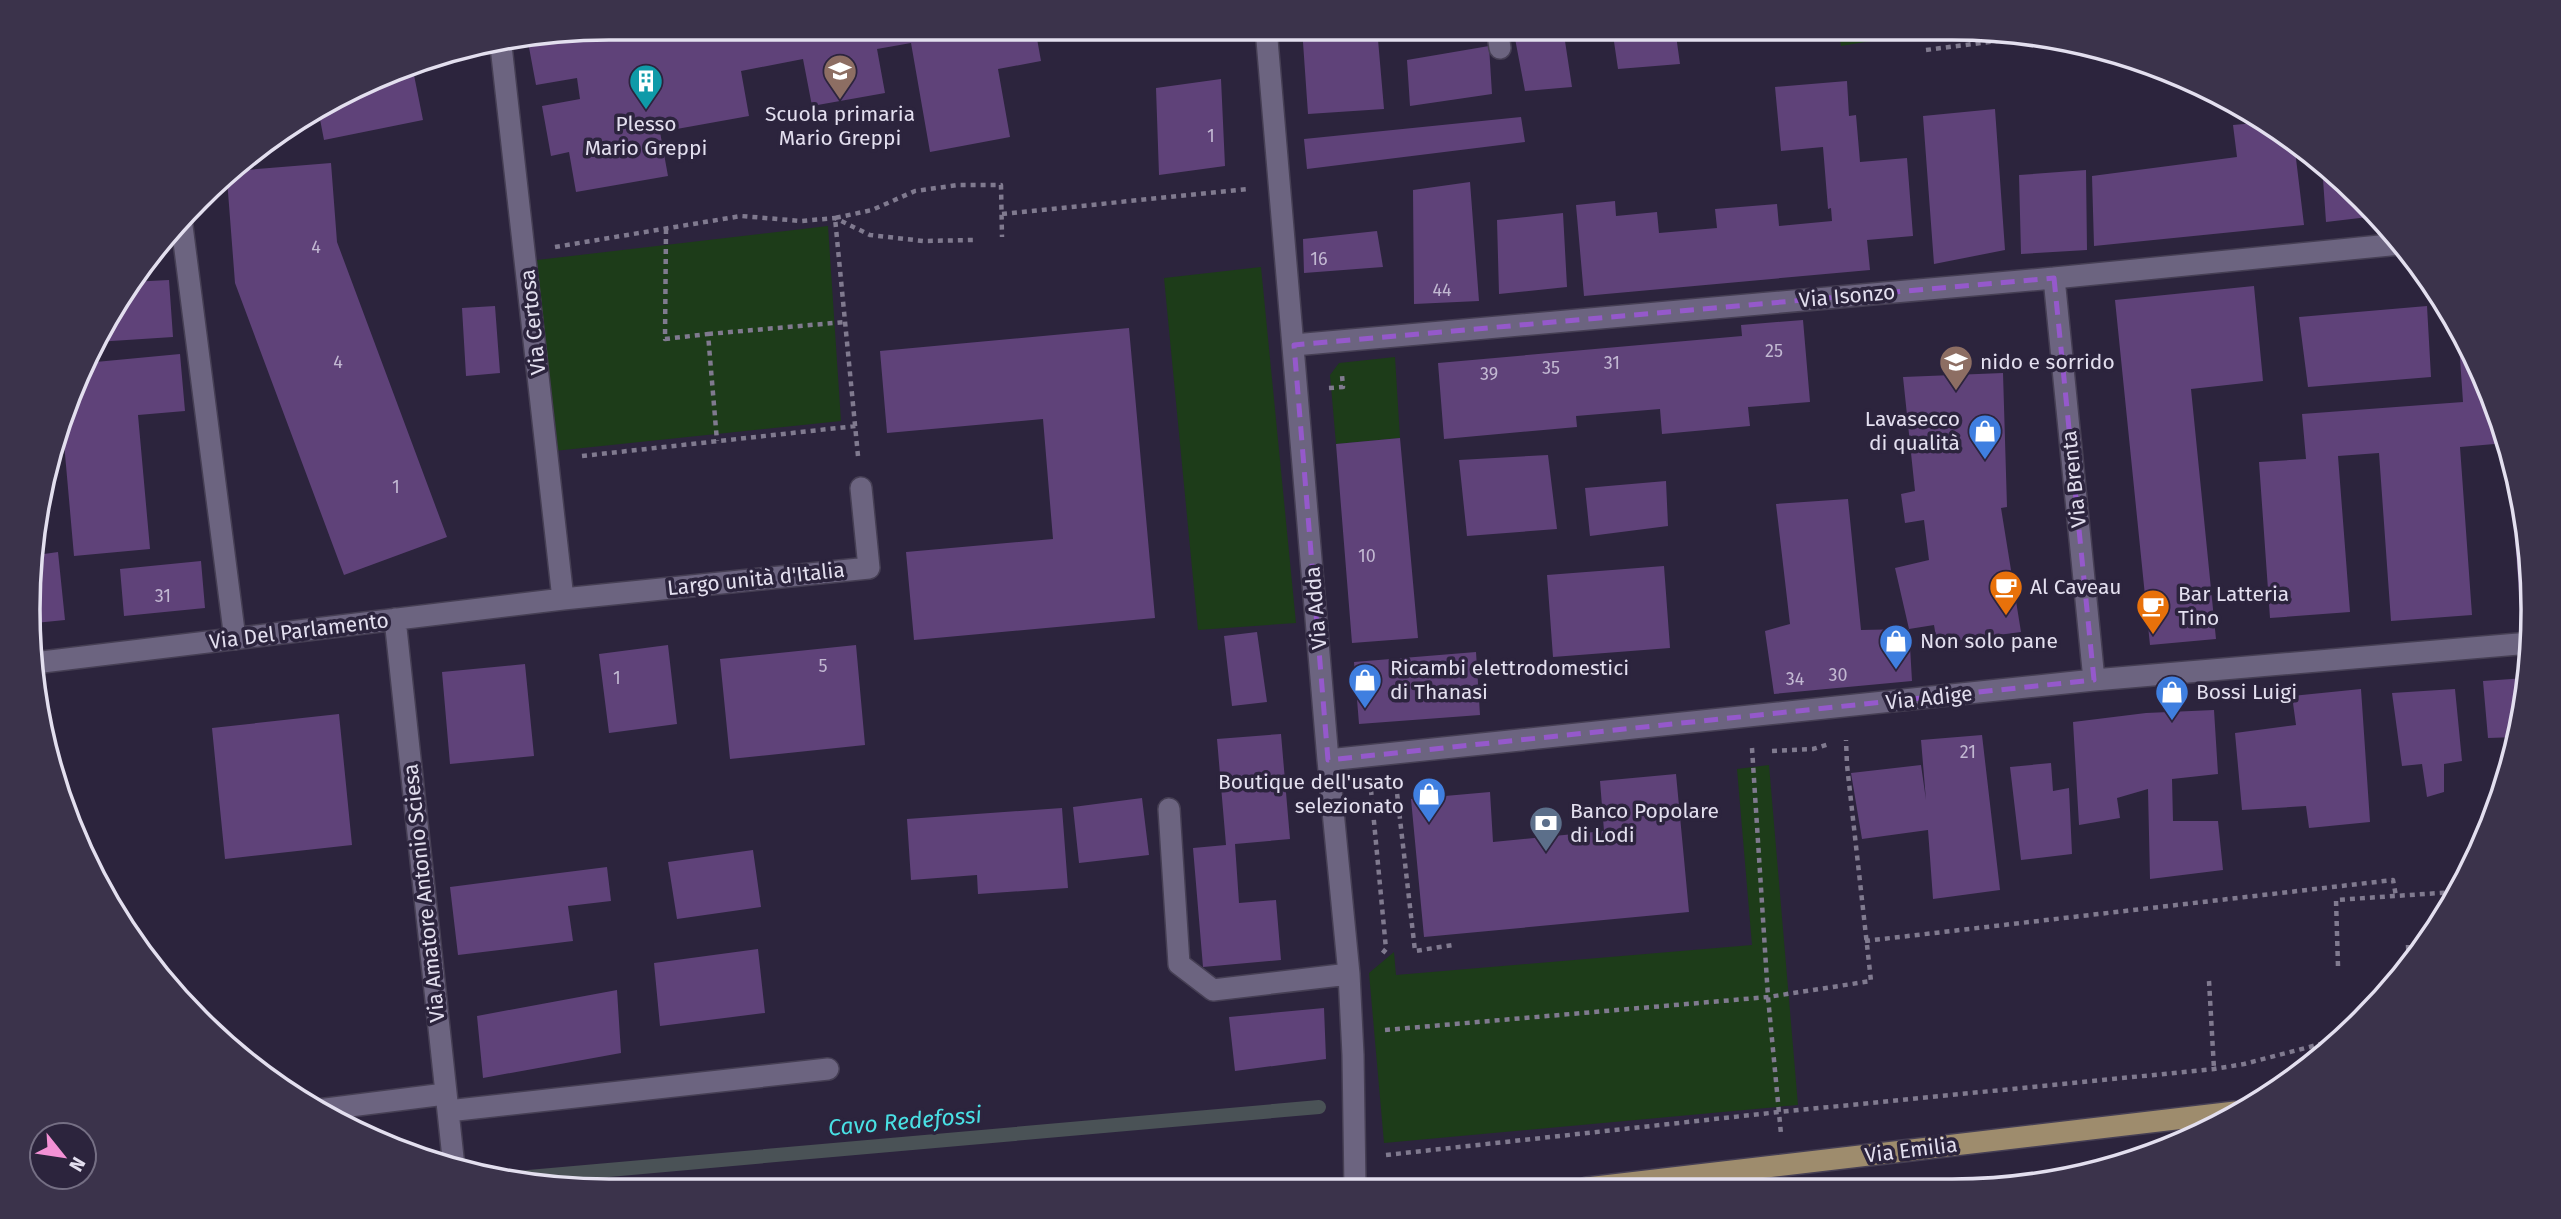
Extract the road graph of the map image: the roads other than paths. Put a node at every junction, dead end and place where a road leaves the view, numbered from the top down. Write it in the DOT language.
graph roads {
  1 [pos="1267,40"];
  2 [pos="502,50"];
  3 [pos="184,232"];
  4 [pos="2388,245"];
  5 [pos="2054,278"];
  6 [pos="1294,345"];
  7 [pos="861,488"];
  8 [pos="563,599"];
  9 [pos="395,619"];
  10 [pos="235,639"];
  11 [pos="2520,644"];
  12 [pos="43,662"];
  13 [pos="2094,680"];
  14 [pos="1328,760"];
  15 [pos="1169,809"];
  16 [pos="1349,974"];
  17 [pos="828,1069"];
  18 [pos="447,1103"];
  19 [pos="338,1109"];
  20 [pos="2213,1115"];
  21 [pos="453,1156"];
  22 [pos="1355,1179"];
  23 [pos="1664,1179"];
  1 -- 6 [label="street, Via Adda"];
  2 -- 8 [label="street, Via Certosa"];
  3 -- 10 [label="street"];
  4 -- 5 [label="street, Via Isonzo"];
  5 -- 6 [label="street, Via Isonzo"];
  5 -- 13 [label="street, Via Brenta"];
  6 -- 14 [label="street, Via Adda"];
  7 -- 8 [label="street, Largo unità d'Italia"];
  8 -- 9 [label="street, Via Del Parlamento"];
  9 -- 10 [label="street, Via Del Parlamento"];
  9 -- 18 [label="street, Via Amatore Antonio Sciesa"];
  10 -- 12 [label="street, Via Del Parlamento"];
  11 -- 13 [label="street, Via Adige"];
  13 -- 14 [label="street, Via Adige"];
  14 -- 16 [label="street, Via Adda"];
  15 -- 16 [label="street"];
  16 -- 22 [label="street, Via Adda"];
  17 -- 18 [label="street"];
  18 -- 19 [label="street"];
  18 -- 21 [label="street, Via Amatore Antonio Sciesa"];
  20 -- 23 [label="main road, Via Emilia"];
}
